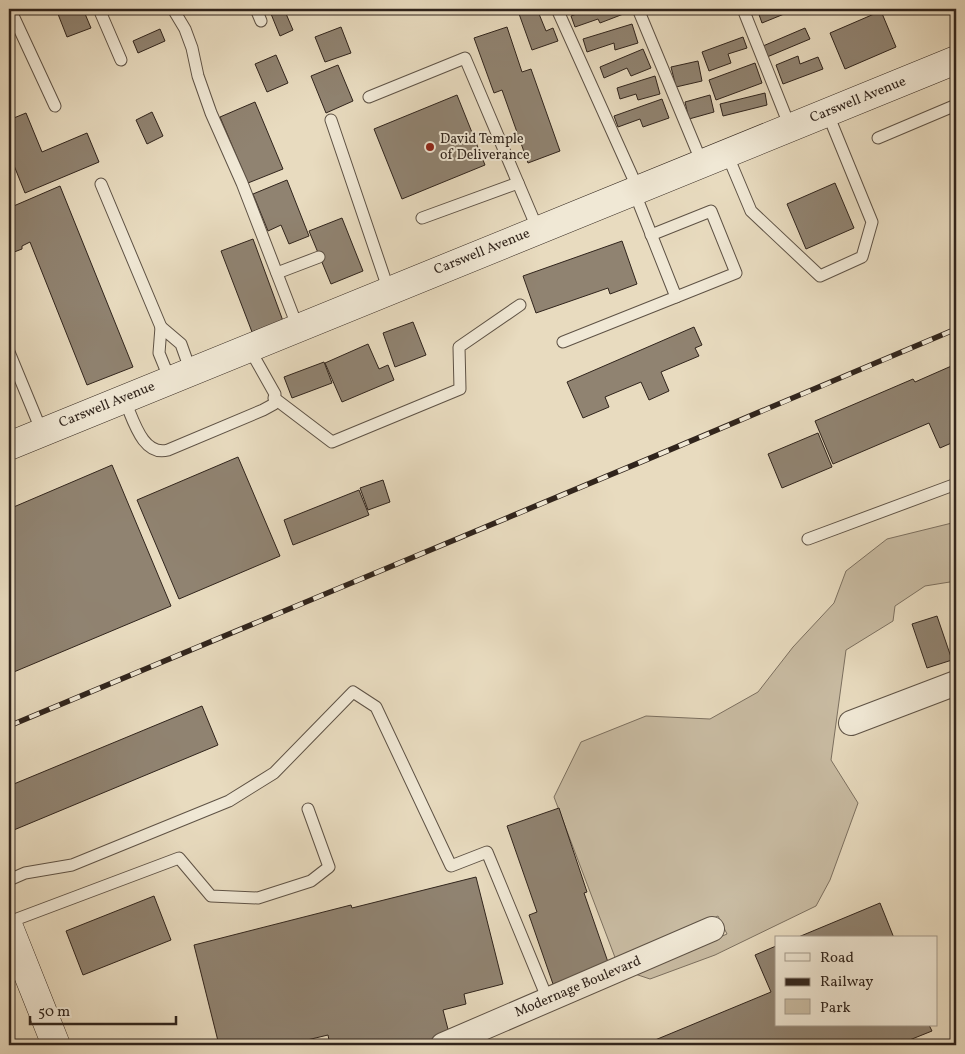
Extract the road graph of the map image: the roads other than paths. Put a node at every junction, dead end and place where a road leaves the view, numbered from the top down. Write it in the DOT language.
graph roads {
  1 [pos="10,9"];
  2 [pos="99,9"];
  3 [pos="174,9"];
  4 [pos="256,9"];
  5 [pos="558,9"];
  6 [pos="638,9"];
  7 [pos="743,9"];
  8 [pos="261,21"];
  9 [pos="121,60"];
  10 [pos="956,60"];
  11 [pos="369,97"];
  12 [pos="956,105"];
  13 [pos="55,106"];
  14 [pos="827,112"];
  15 [pos="331,120"];
  16 [pos="790,127"];
  17 [pos="878,138"];
  18 [pos="714,158"];
  19 [pos="518,183"];
  20 [pos="100,184"];
  21 [pos="636,190"];
  22 [pos="422,218"];
  23 [pos="538,230"];
  24 [pos="651,235"];
  25 [pos="319,257"];
  26 [pos="277,273"];
  27 [pos="388,291"];
  28 [pos="676,297"];
  29 [pos="520,305"];
  30 [pos="161,327"];
  31 [pos="298,328"];
  32 [pos="563,342"];
  33 [pos="249,348"];
  34 [pos="9,352"];
  35 [pos="180,376"];
  36 [pos="124,399"];
  37 [pos="274,401"];
  38 [pos="42,432"];
  39 [pos="9,446"];
  40 [pos="956,484"];
  41 [pos="808,539"];
  42 [pos="956,684"];
  43 [pos="851,723"];
  44 [pos="308,809"];
  45 [pos="9,880"];
  46 [pos="9,922"];
  47 [pos="9,927"];
  48 [pos="712,929"];
  49 [pos="548,1000"];
  50 [pos="56,1045"];
  51 [pos="443,1045"];
  1 -- 13 [label="lane"];
  2 -- 9 [label="lane"];
  3 -- 26 [label="lane"];
  4 -- 8 [label="lane"];
  5 -- 21 [label="lane"];
  6 -- 18 [label="lane"];
  7 -- 16 [label="lane"];
  10 -- 14 [label="street, Carswell Avenue"];
  11 -- 19 [label="lane"];
  12 -- 17 [label="lane"];
  14 -- 16 [label="street, Carswell Avenue"];
  14 -- 18 [label="lane"];
  15 -- 27 [label="lane"];
  16 -- 18 [label="street, Carswell Avenue"];
  18 -- 21 [label="street, Carswell Avenue"];
  19 -- 22 [label="lane"];
  19 -- 23 [label="lane"];
  20 -- 30 [label="lane"];
  21 -- 23 [label="street, Carswell Avenue"];
  21 -- 24 [label="lane"];
  23 -- 27 [label="street, Carswell Avenue"];
  24 -- 28 [label="lane"];
  24 -- 28 [label="lane"];
  25 -- 26 [label="lane"];
  26 -- 31 [label="lane"];
  27 -- 31 [label="street, Carswell Avenue"];
  28 -- 32 [label="lane"];
  29 -- 37 [label="lane"];
  30 -- 35 [label="lane"];
  30 -- 35 [label="lane"];
  31 -- 33 [label="street, Carswell Avenue"];
  33 -- 35 [label="street, Carswell Avenue"];
  33 -- 37 [label="lane"];
  34 -- 38 [label="lane"];
  35 -- 36 [label="street, Carswell Avenue"];
  36 -- 37 [label="lane"];
  36 -- 38 [label="street, Carswell Avenue"];
  38 -- 39 [label="street, Carswell Avenue"];
  40 -- 41 [label="lane"];
  42 -- 43 [label="street"];
  44 -- 46 [label="lane"];
  45 -- 49 [label="lane"];
  47 -- 50 [label="street"];
  48 -- 49 [label="street, Modernage Boulevard"];
  49 -- 51 [label="street, Modernage Boulevard"];
}
